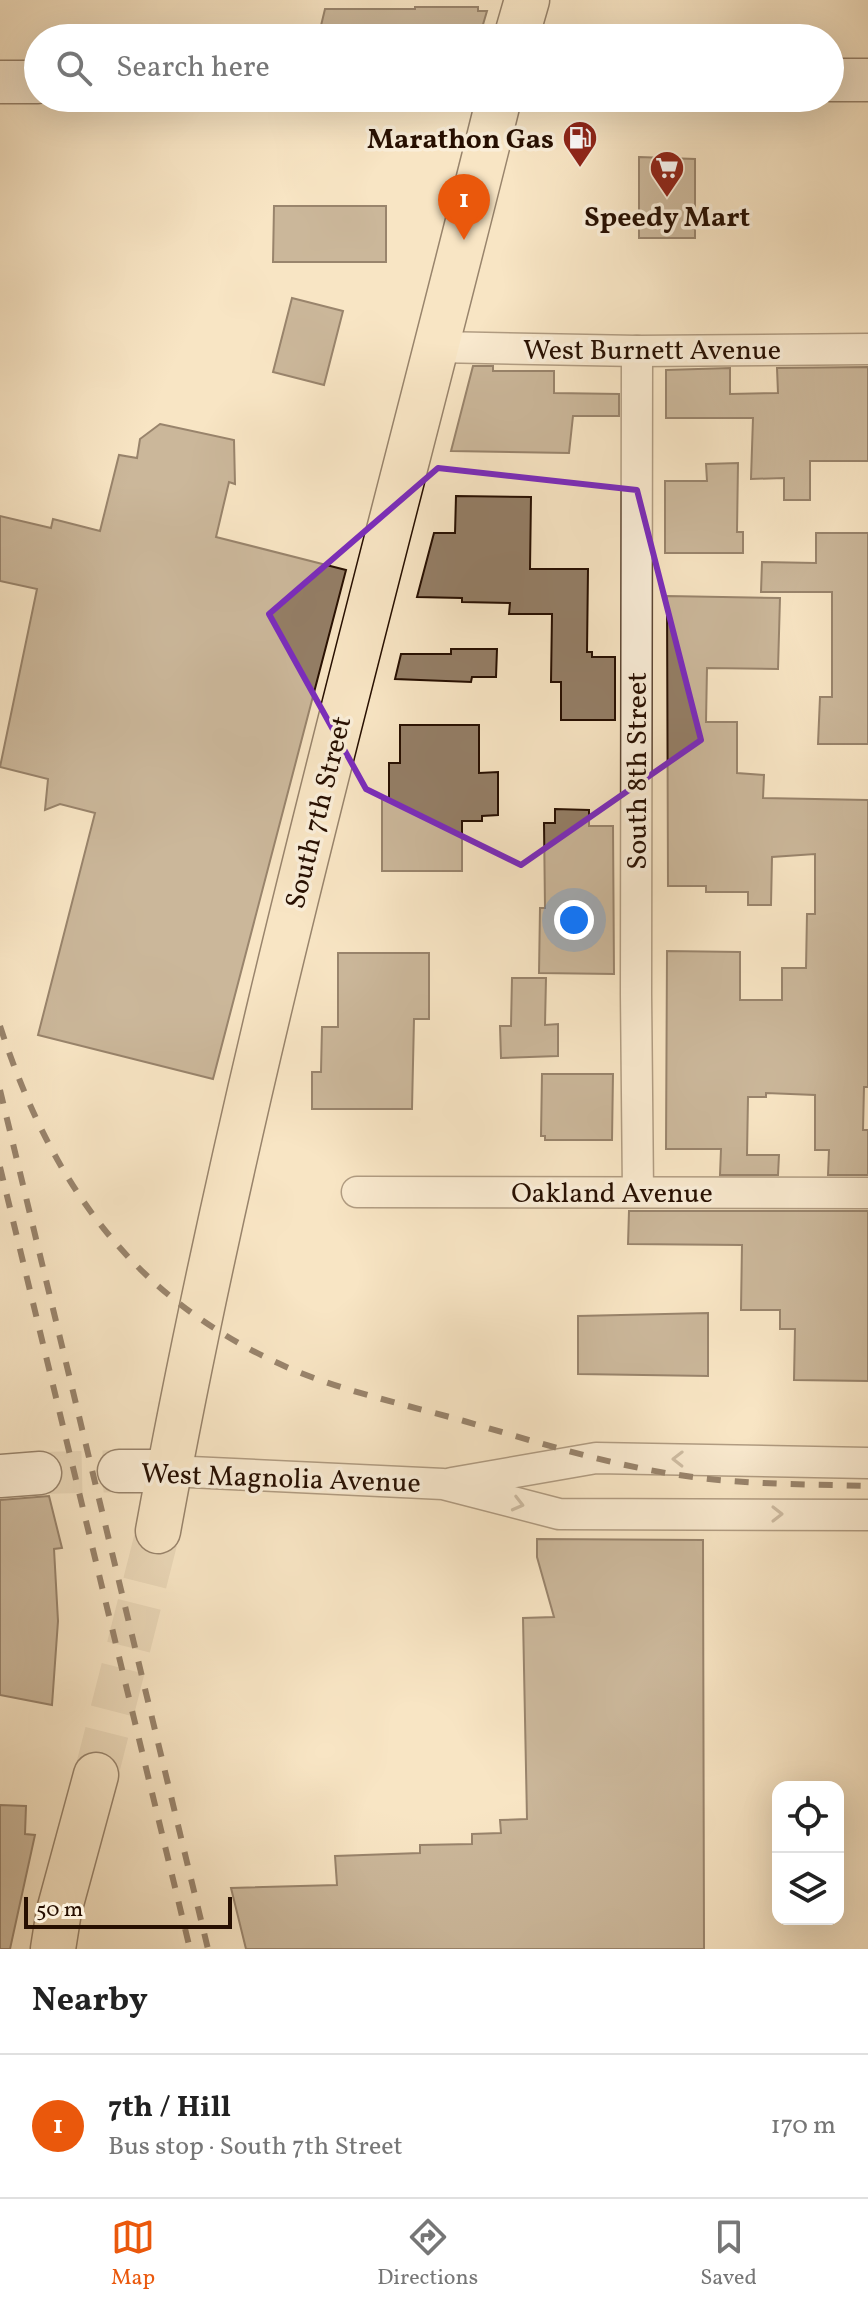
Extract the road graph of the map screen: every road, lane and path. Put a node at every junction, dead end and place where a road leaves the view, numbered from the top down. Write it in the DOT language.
graph roads {
  1 [pos="527,0"];
  2 [pos="520,24"];
  3 [pos="844,80"];
  4 [pos="868,80"];
  5 [pos="0,82"];
  6 [pos="24,82"];
  7 [pos="496,112"];
  8 [pos="437,347"];
  9 [pos="868,349"];
  10 [pos="637,351"];
  11 [pos="357,1192"];
  12 [pos="638,1192"];
  13 [pos="868,1193"];
  14 [pos="868,1463"];
  15 [pos="119,1471"];
  16 [pos="169,1471"];
  17 [pos="443,1484"];
  18 [pos="868,1515"];
  19 [pos="158,1531"];
  20 [pos="96,1775"];
  21 [pos="80,1841"];
  22 [pos="53,1949"];
  23 [pos="84,1949"];
  1 -- 2 [label="main road"];
  3 -- 4 [label="street"];
  5 -- 6 [label="street"];
  7 -- 8 [label="main road, South 7th Street"];
  8 -- 10 [label="street, West Burnett Avenue"];
  8 -- 16 [label="main road, South 7th Street"];
  9 -- 10 [label="street, West Burnett Avenue"];
  10 -- 12 [label="street, South 8th Street"];
  11 -- 12 [label="street, Oakland Avenue"];
  12 -- 13 [label="street, Oakland Avenue"];
  14 -- 17 [label="street, West Magnolia Avenue, one-way"];
  15 -- 16 [label="street, West Magnolia Avenue"];
  16 -- 17 [label="street, West Magnolia Avenue"];
  16 -- 19 [label="main road, South 7th Street"];
  17 -- 18 [label="street, West Magnolia Avenue, one-way"];
  20 -- 21 [label="main road"];
  21 -- 22 [label="main road"];
  21 -- 23 [label="main road"];
}
